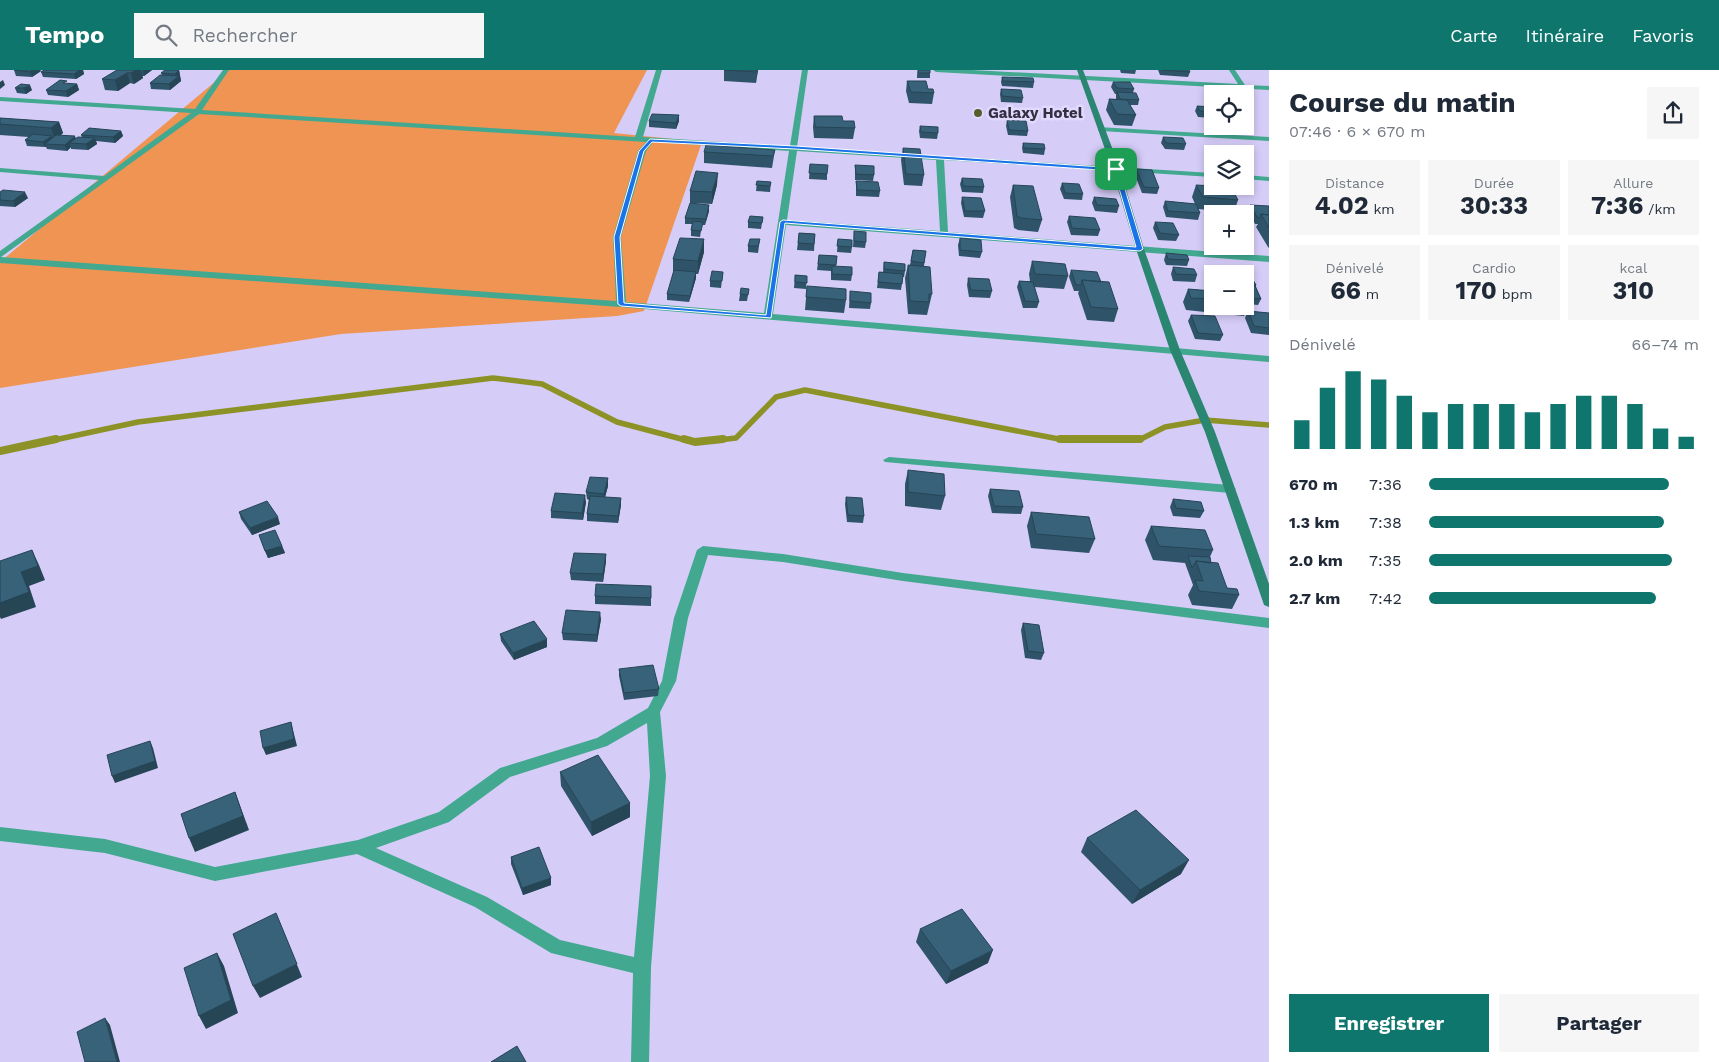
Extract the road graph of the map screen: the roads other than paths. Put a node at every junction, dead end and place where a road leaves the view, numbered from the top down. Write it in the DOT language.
graph roads {
  1 [pos="226,70"];
  2 [pos="659,70"];
  3 [pos="805,70"];
  4 [pos="936,70"];
  5 [pos="944,70"];
  6 [pos="1232,70"];
  7 [pos="1081,74"];
  8 [pos="1218,85"];
  9 [pos="1242,85"];
  10 [pos="1254,87"];
  11 [pos="1269,88"];
  12 [pos="0,99"];
  13 [pos="197,112"];
  14 [pos="1101,129"];
  15 [pos="1269,139"];
  16 [pos="638,140"];
  17 [pos="650,141"];
  18 [pos="795,148"];
  19 [pos="940,158"];
  20 [pos="1116,169"];
  21 [pos="0,170"];
  22 [pos="1204,174"];
  23 [pos="106,178"];
  24 [pos="1254,178"];
  25 [pos="1269,179"];
  26 [pos="783,222"];
  27 [pos="944,234"];
  28 [pos="1140,249"];
  29 [pos="0,255"];
  30 [pos="1269,259"];
  31 [pos="0,260"];
  32 [pos="621,304"];
  33 [pos="768,317"];
  34 [pos="1175,350"];
  35 [pos="1269,359"];
  36 [pos="889,460"];
  37 [pos="1230,489"];
  38 [pos="1265,579"];
  39 [pos="1269,602"];
  40 [pos="1269,623"];
  41 [pos="653,712"];
  42 [pos="0,834"];
  43 [pos="358,847"];
  44 [pos="642,967"];
  45 [pos="640,1062"];
  1 -- 13 [label="street"];
  2 -- 16 [label="street"];
  3 -- 18 [label="street"];
  4 -- 5 [label="street"];
  5 -- 7 [label="street"];
  6 -- 9 [label="street"];
  7 -- 8 [label="street"];
  7 -- 14 [label="main road"];
  10 -- 11 [label="street"];
  12 -- 13 [label="street"];
  13 -- 16 [label="street"];
  13 -- 23 [label="street"];
  14 -- 15 [label="street"];
  14 -- 20 [label="main road"];
  16 -- 17 [label="street"];
  17 -- 18 [label="street"];
  17 -- 32 [label="street"];
  18 -- 19 [label="street"];
  18 -- 26 [label="street"];
  19 -- 20 [label="street"];
  19 -- 27 [label="street"];
  20 -- 22 [label="street"];
  20 -- 28 [label="main road"];
  21 -- 23 [label="street"];
  23 -- 29 [label="street"];
  24 -- 25 [label="street"];
  26 -- 27 [label="street"];
  26 -- 33 [label="street"];
  27 -- 28 [label="street"];
  28 -- 30 [label="street"];
  28 -- 34 [label="main road"];
  31 -- 32 [label="street"];
  32 -- 33 [label="street"];
  33 -- 34 [label="street"];
  34 -- 35 [label="street"];
  34 -- 37 [label="main road"];
  36 -- 37 [label="street"];
  37 -- 38 [label="main road"];
  38 -- 39 [label="main road"];
  40 -- 41 [label="street"];
  41 -- 43 [label="street"];
  41 -- 44 [label="street"];
  42 -- 43 [label="street"];
  43 -- 44 [label="street"];
  44 -- 45 [label="street"];
}
